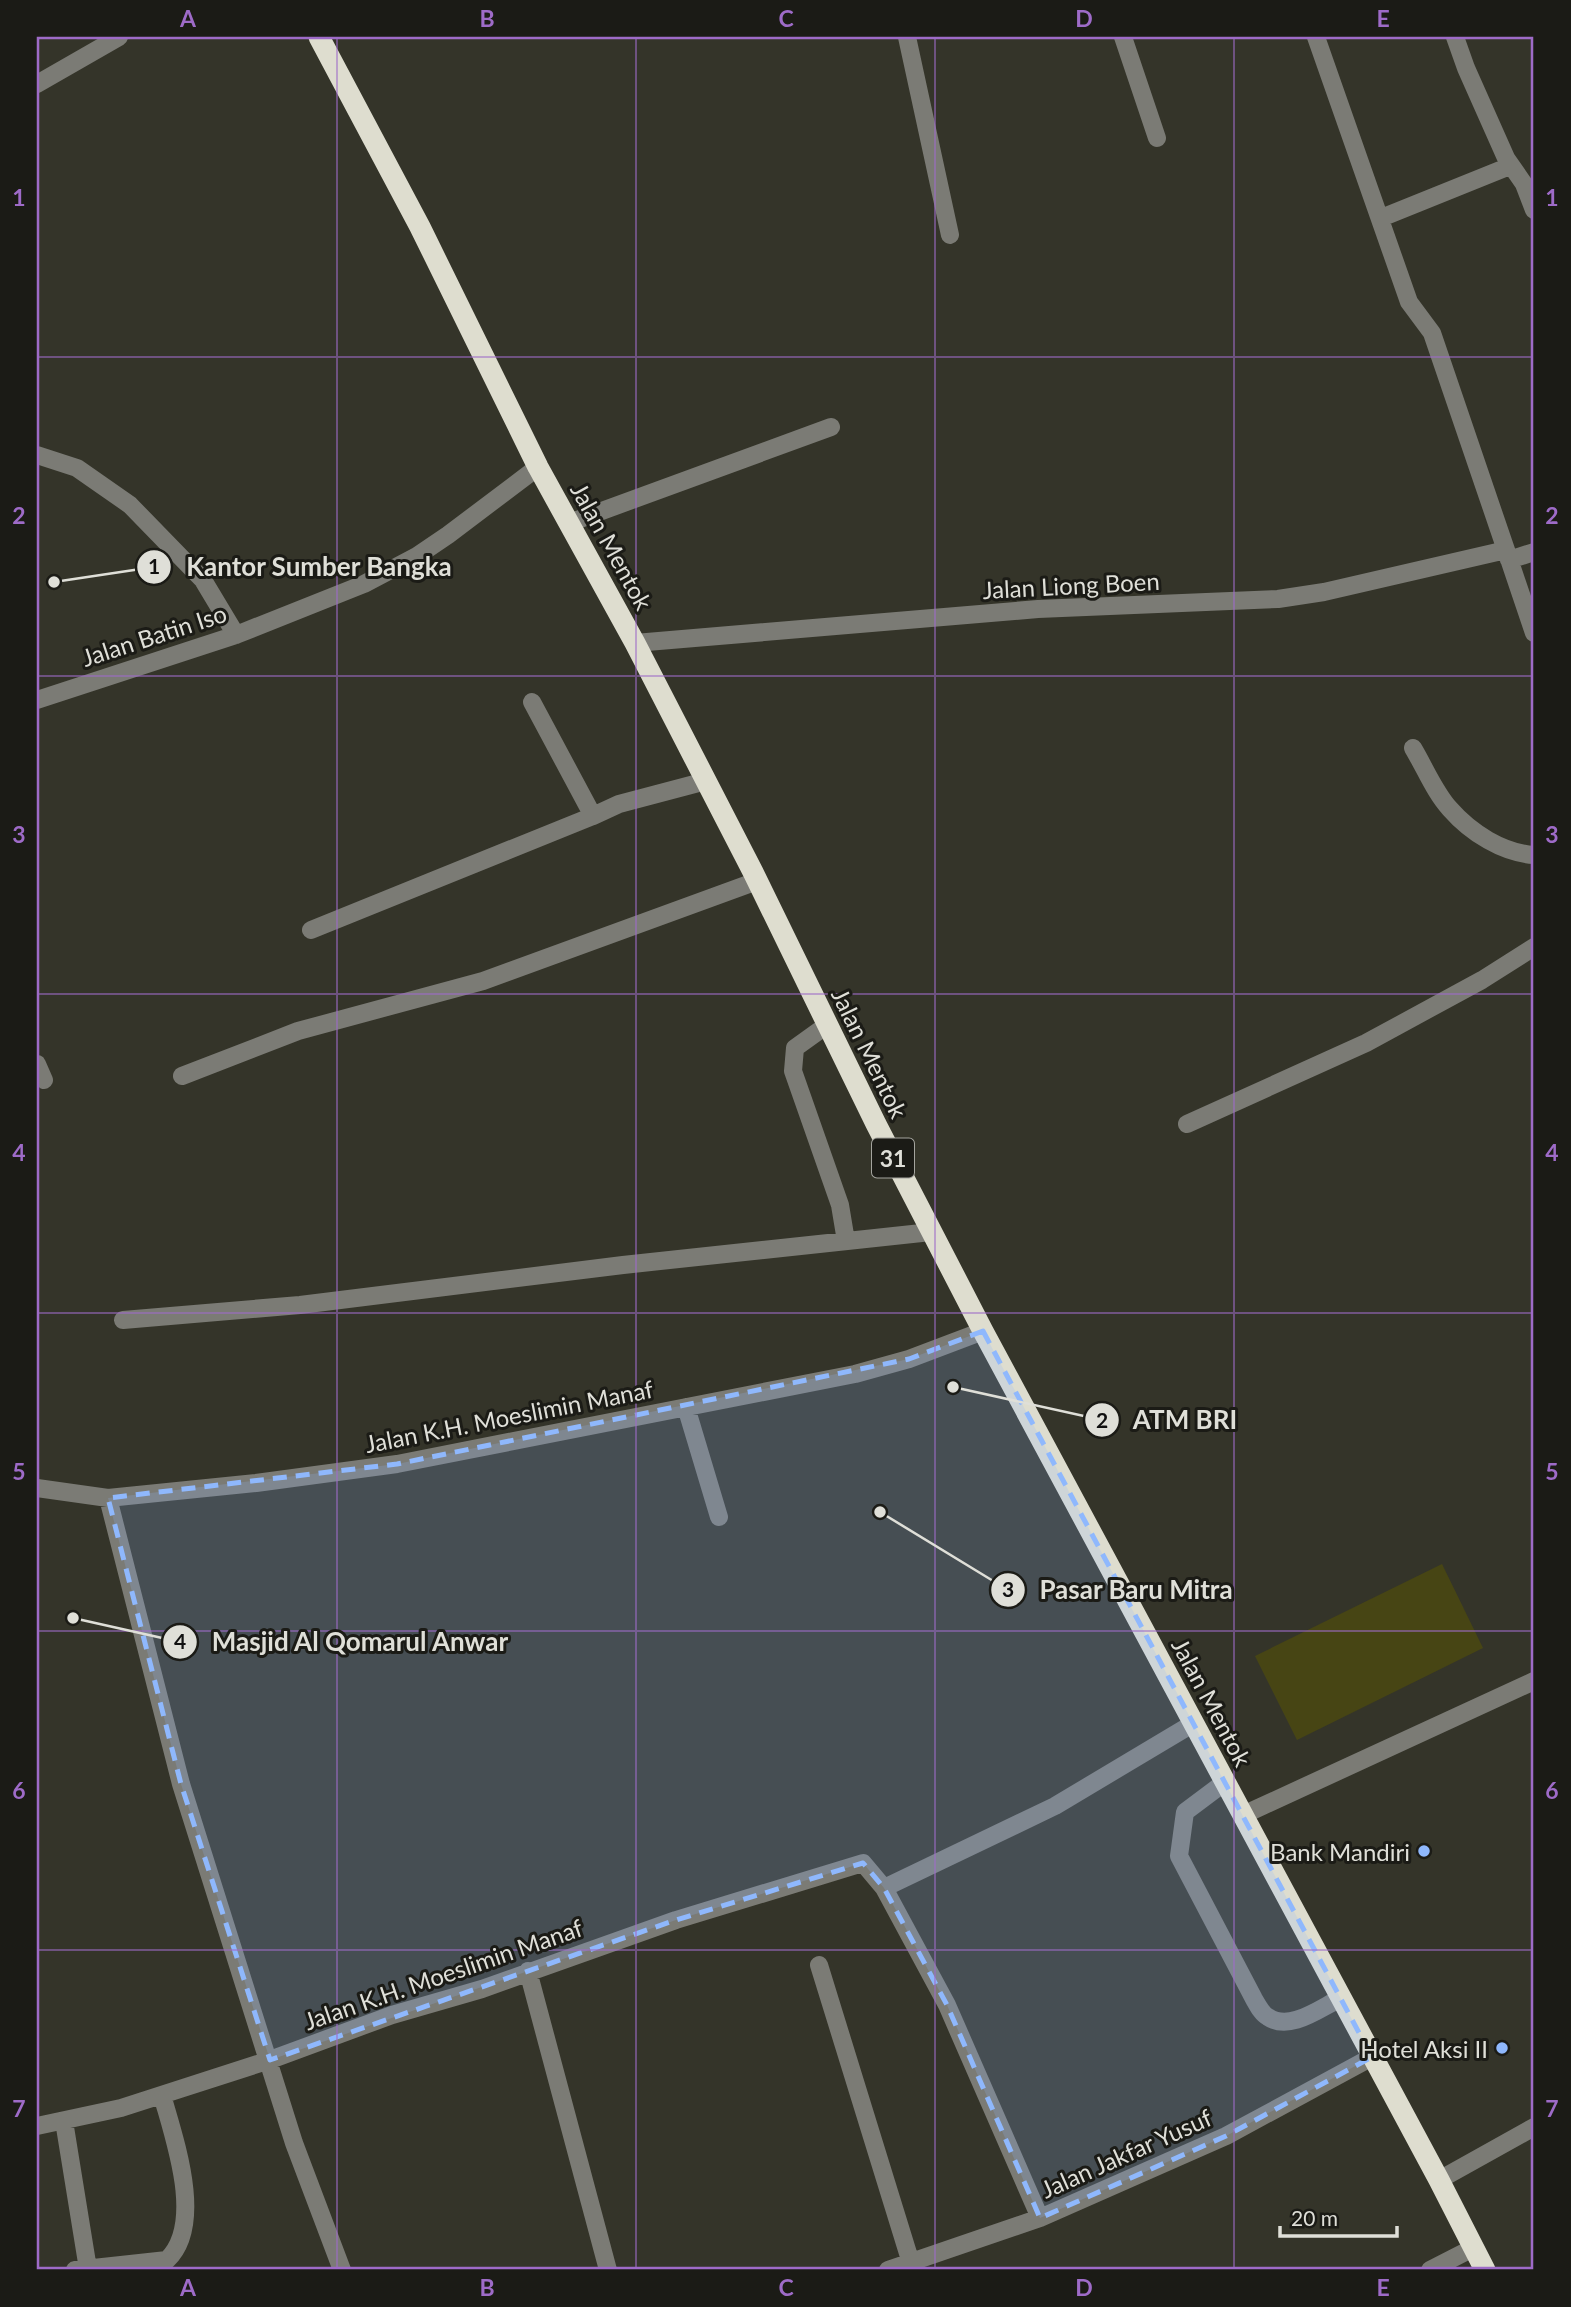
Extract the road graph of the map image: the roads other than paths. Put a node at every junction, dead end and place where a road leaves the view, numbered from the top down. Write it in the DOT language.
graph roads {
  1 [pos="119,37"];
  2 [pos="319,37"];
  3 [pos="906,37"];
  4 [pos="1123,37"];
  5 [pos="1316,37"];
  6 [pos="1455,37"];
  7 [pos="37,84"];
  8 [pos="1157,138"];
  9 [pos="1510,166"];
  10 [pos="1534,210"];
  11 [pos="1381,218"];
  12 [pos="950,235"];
  13 [pos="831,426"];
  14 [pos="37,455"];
  15 [pos="538,467"];
  16 [pos="569,523"];
  17 [pos="1534,552"];
  18 [pos="1507,555"];
  19 [pos="1534,633"];
  20 [pos="236,635"];
  21 [pos="635,643"];
  22 [pos="37,700"];
  23 [pos="532,702"];
  24 [pos="1413,748"];
  25 [pos="706,781"];
  26 [pos="593,816"];
  27 [pos="1534,855"];
  28 [pos="757,881"];
  29 [pos="311,930"];
  30 [pos="1534,947"];
  31 [pos="827,1025"];
  32 [pos="182,1076"];
  33 [pos="1187,1124"];
  34 [pos="931,1233"];
  35 [pos="846,1241"];
  36 [pos="123,1320"];
  37 [pos="983,1331"];
  38 [pos="686,1408"];
  39 [pos="37,1488"];
  40 [pos="108,1498"];
  41 [pos="719,1517"];
  42 [pos="1534,1681"];
  43 [pos="1194,1723"];
  44 [pos="1225,1782"];
  45 [pos="1243,1815"];
  46 [pos="884,1888"];
  47 [pos="819,1965"];
  48 [pos="528,1971"];
  49 [pos="1341,1998"];
  50 [pos="1372,2057"];
  51 [pos="270,2060"];
  52 [pos="162,2095"];
  53 [pos="64,2120"];
  54 [pos="37,2126"];
  55 [pos="1534,2127"];
  56 [pos="1439,2180"];
  57 [pos="1040,2218"];
  58 [pos="1473,2248"];
  59 [pos="911,2263"];
  60 [pos="82,2270"];
  61 [pos="342,2270"];
  62 [pos="608,2270"];
  63 [pos="888,2270"];
  64 [pos="1430,2270"];
  65 [pos="1485,2270"];
  1 -- 7 [label="street"];
  2 -- 15 [label="highway, Jalan Mentok / 31"];
  3 -- 12 [label="street"];
  4 -- 8 [label="street"];
  5 -- 11 [label="street"];
  6 -- 9 [label="street"];
  9 -- 10 [label="street"];
  9 -- 11 [label="street"];
  11 -- 18 [label="street"];
  13 -- 16 [label="street"];
  14 -- 20 [label="street"];
  15 -- 16 [label="highway, Jalan Mentok / 31"];
  15 -- 20 [label="street, Jalan Batin Iso"];
  16 -- 21 [label="highway, Jalan Mentok / 31"];
  17 -- 18 [label="street, Jalan Liong Boen"];
  18 -- 19 [label="street"];
  18 -- 21 [label="street, Jalan Liong Boen"];
  20 -- 22 [label="street, Jalan Batin Iso"];
  21 -- 25 [label="highway, Jalan Mentok / 31"];
  23 -- 26 [label="street"];
  24 -- 27 [label="street"];
  25 -- 26 [label="street"];
  25 -- 28 [label="highway, Jalan Mentok / 31"];
  26 -- 29 [label="street"];
  28 -- 31 [label="highway, Jalan Mentok / 31"];
  28 -- 32 [label="street"];
  30 -- 33 [label="street"];
  31 -- 34 [label="highway, Jalan Mentok / 31"];
  31 -- 35 [label="street"];
  34 -- 35 [label="street"];
  34 -- 37 [label="highway, Jalan Mentok / 31"];
  35 -- 36 [label="street"];
  37 -- 38 [label="street, Jalan K.H. Moeslimin Manaf"];
  37 -- 43 [label="highway, Jalan Mentok / 31"];
  38 -- 40 [label="street, Jalan K.H. Moeslimin Manaf"];
  38 -- 41 [label="street"];
  39 -- 40 [label="street, Jalan K.H. Moeslimin Manaf"];
  40 -- 51 [label="street"];
  42 -- 45 [label="street"];
  43 -- 44 [label="highway, Jalan Mentok / 31"];
  43 -- 46 [label="street"];
  44 -- 45 [label="highway, Jalan Mentok / 31"];
  44 -- 49 [label="street"];
  45 -- 49 [label="highway, Jalan Mentok / 31"];
  46 -- 48 [label="street, Jalan K.H. Moeslimin Manaf"];
  46 -- 57 [label="street"];
  47 -- 59 [label="street"];
  48 -- 51 [label="street, Jalan K.H. Moeslimin Manaf"];
  48 -- 62 [label="street"];
  49 -- 50 [label="highway, Jalan Mentok / 31"];
  50 -- 56 [label="highway, Jalan Mentok / 31"];
  50 -- 57 [label="street, Jalan Jakfar Yusuf"];
  51 -- 52 [label="street, Jalan K.H. Moeslimin Manaf"];
  51 -- 61 [label="street"];
  52 -- 53 [label="street, Jalan K.H. Moeslimin Manaf"];
  52 -- 60 [label="street"];
  53 -- 54 [label="street, Jalan K.H. Moeslimin Manaf"];
  53 -- 60 [label="street"];
  55 -- 56 [label="street"];
  56 -- 58 [label="highway, Jalan Mentok / 31"];
  57 -- 59 [label="street, Jalan Jakfar Yusuf"];
  58 -- 64 [label="street"];
  58 -- 65 [label="highway, Jalan Mentok / 31"];
  59 -- 63 [label="street, Jalan Jakfar Yusuf"];
}
